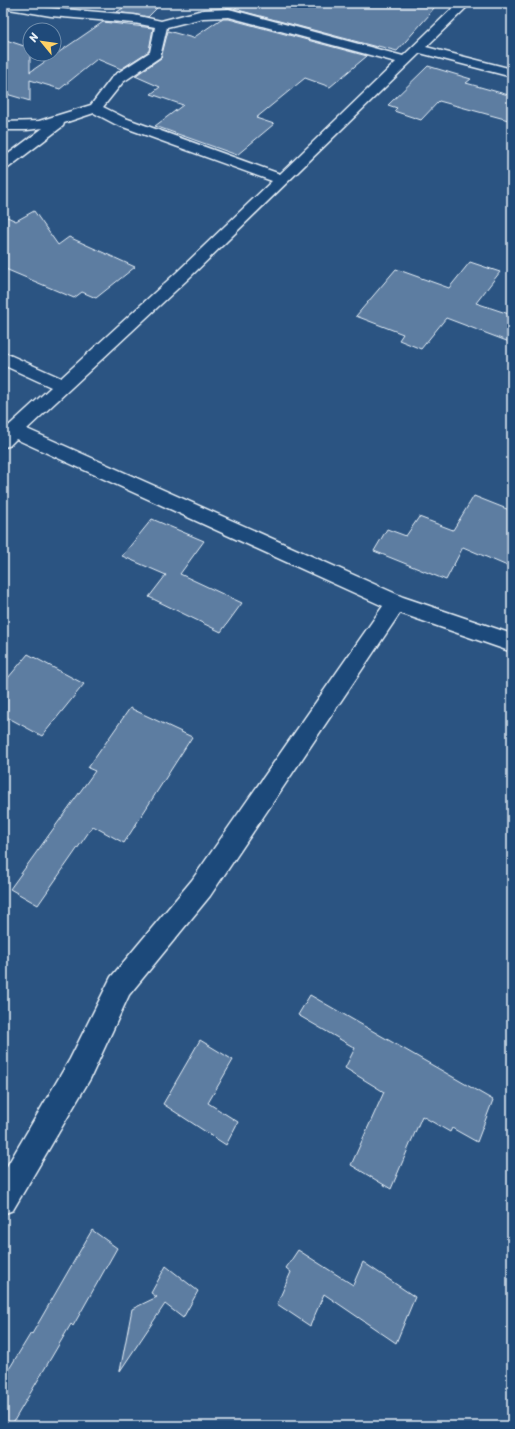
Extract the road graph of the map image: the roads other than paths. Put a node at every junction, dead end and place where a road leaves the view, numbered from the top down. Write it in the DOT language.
graph roads {
  1 [pos="465,3"];
  2 [pos="3,4"];
  3 [pos="161,25"];
  4 [pos="418,49"];
  5 [pos="406,61"];
  6 [pos="512,73"];
  7 [pos="96,108"];
  8 [pos="64,119"];
  9 [pos="3,126"];
  10 [pos="3,165"];
  11 [pos="282,180"];
  12 [pos="3,358"];
  13 [pos="63,386"];
  14 [pos="9,436"];
  15 [pos="396,603"];
  16 [pos="512,643"];
  17 [pos="3,1200"];
  1 -- 4 [label="street"];
  2 -- 3 [label="street"];
  3 -- 5 [label="street"];
  3 -- 7 [label="street"];
  4 -- 5 [label="street"];
  4 -- 6 [label="street"];
  5 -- 11 [label="street"];
  7 -- 8 [label="street"];
  7 -- 11 [label="street"];
  8 -- 9 [label="street"];
  8 -- 10 [label="street"];
  11 -- 13 [label="street"];
  12 -- 13 [label="street"];
  13 -- 14 [label="street"];
  14 -- 15 [label="street"];
  15 -- 16 [label="street"];
  15 -- 17 [label="street"];
}
